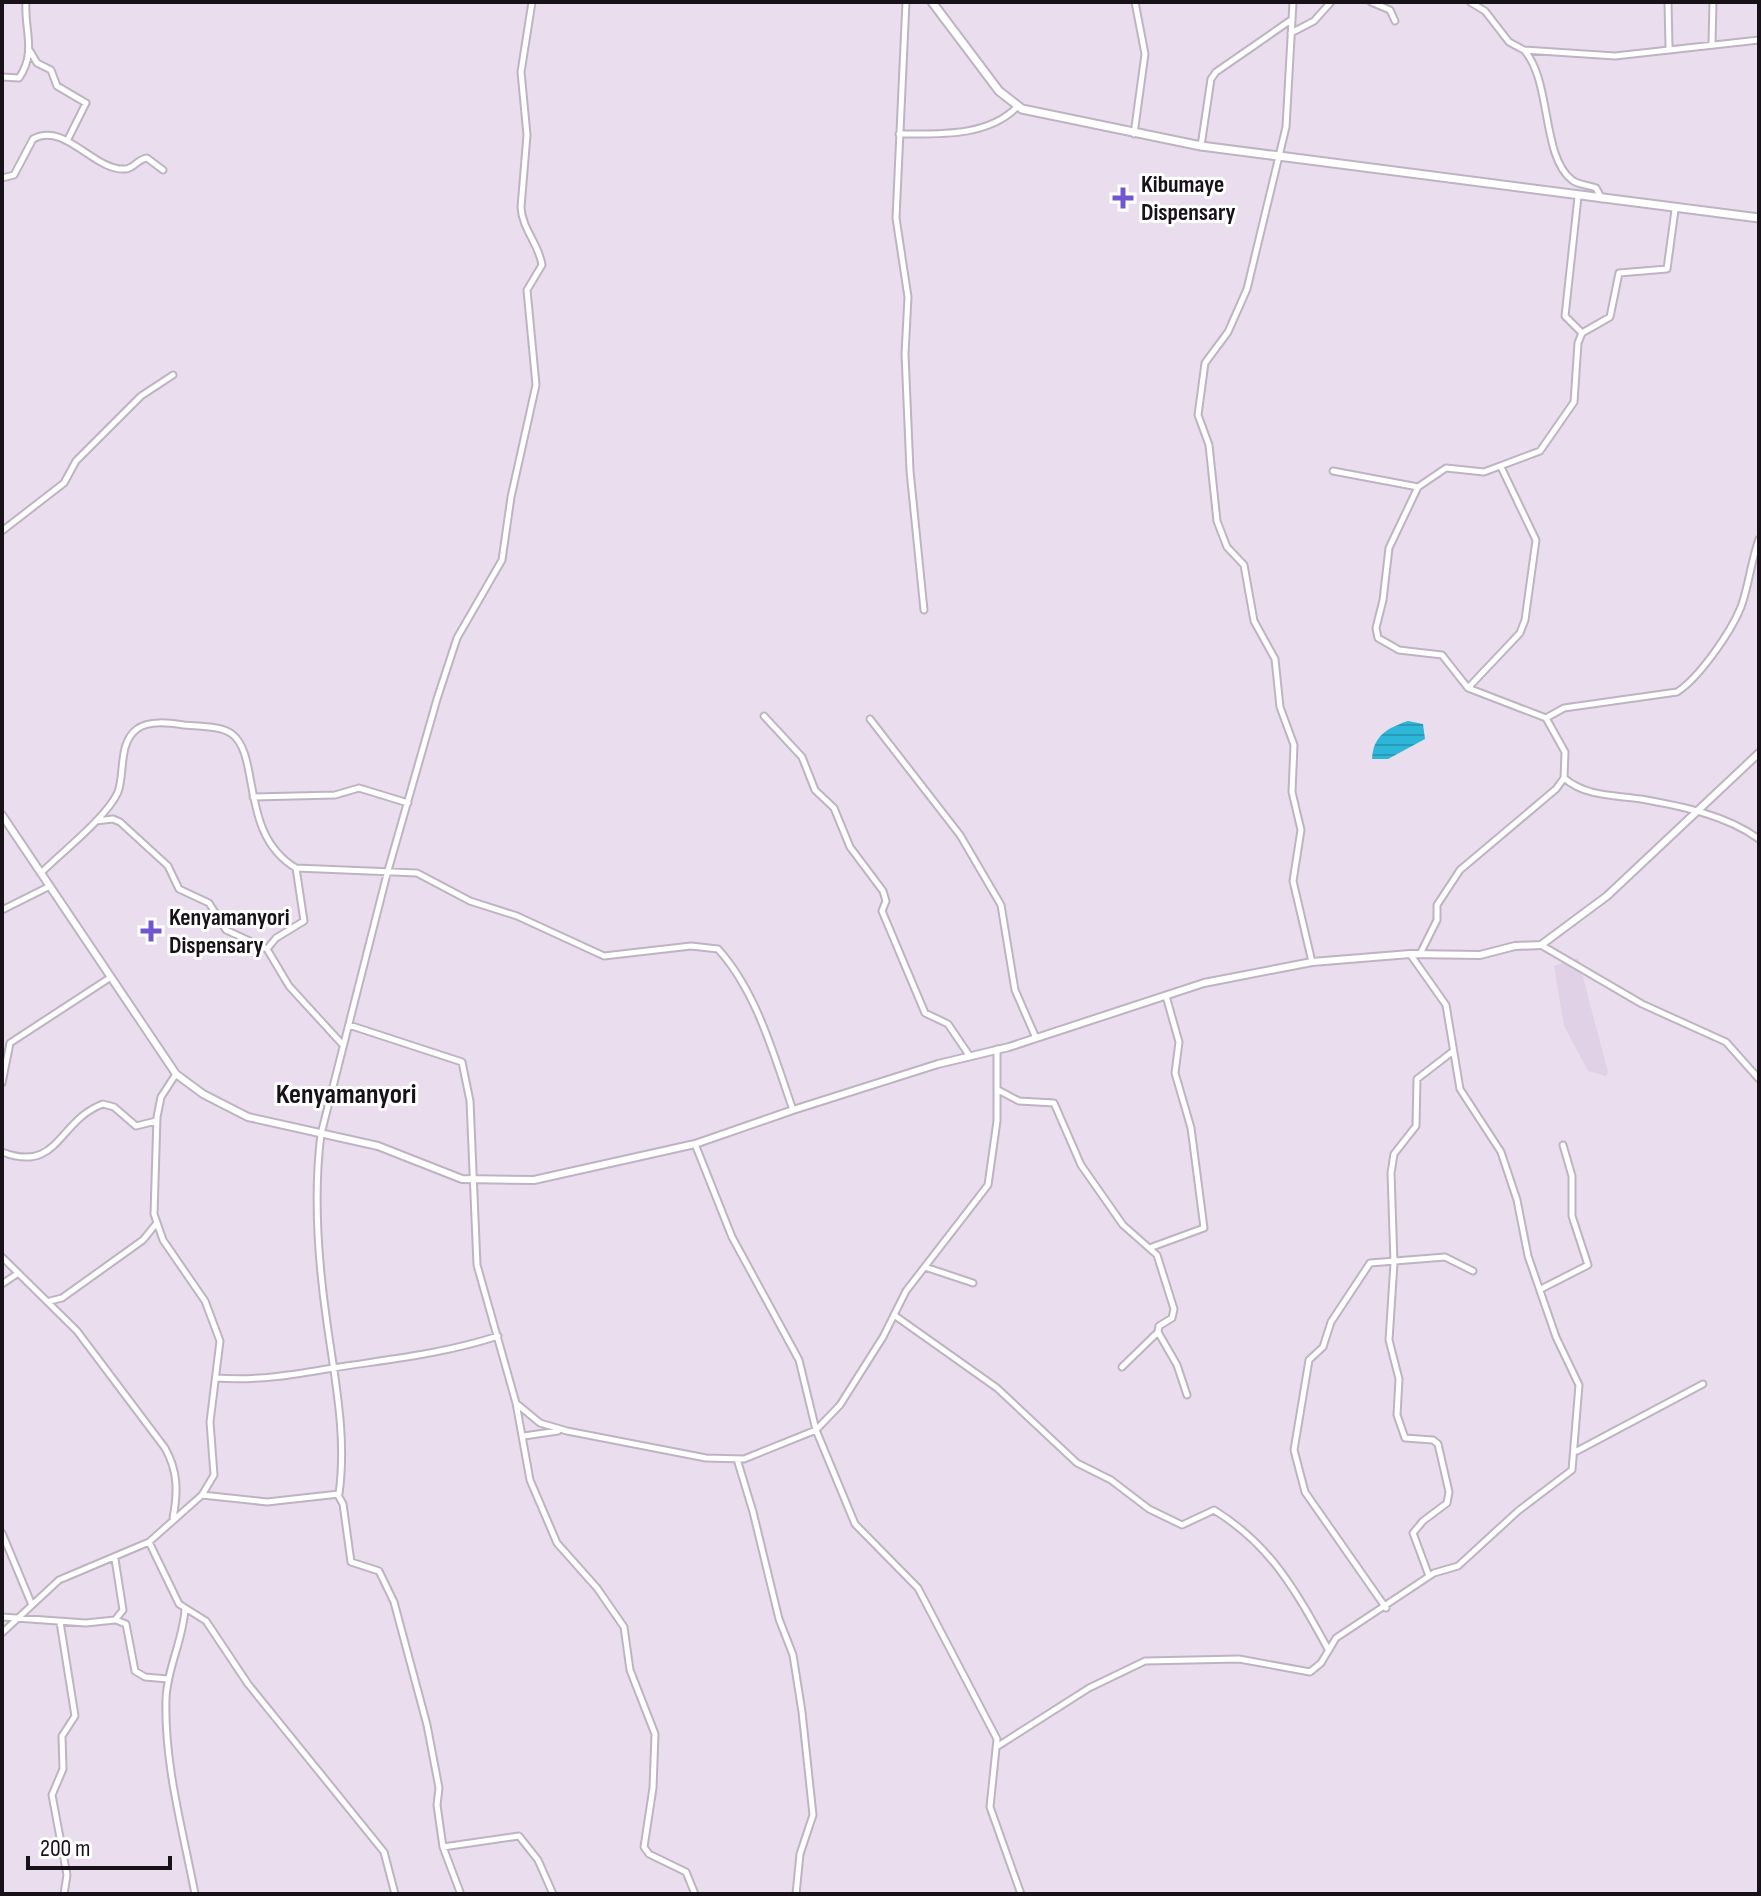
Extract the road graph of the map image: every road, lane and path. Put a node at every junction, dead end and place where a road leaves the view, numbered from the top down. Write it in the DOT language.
graph roads {
  1 [pos="26,2"];
  2 [pos="532,2"];
  3 [pos="906,2"];
  4 [pos="932,2"];
  5 [pos="1135,2"];
  6 [pos="1293,2"];
  7 [pos="1331,2"];
  8 [pos="1371,2"];
  9 [pos="1470,2"];
  10 [pos="1668,2"];
  11 [pos="1713,2"];
  12 [pos="1292,20"];
  13 [pos="1395,21"];
  14 [pos="1291,33"];
  15 [pos="1759,40"];
  16 [pos="1712,43"];
  17 [pos="1669,47"];
  18 [pos="1524,50"];
  19 [pos="30,51"];
  20 [pos="2,77"];
  21 [pos="1017,107"];
  22 [pos="899,134"];
  23 [pos="1134,134"];
  24 [pos="67,141"];
  25 [pos="1201,146"];
  26 [pos="1279,157"];
  27 [pos="163,170"];
  28 [pos="2,178"];
  29 [pos="1578,197"];
  30 [pos="1603,200"];
  31 [pos="1675,210"];
  32 [pos="1759,218"];
  33 [pos="1582,333"];
  34 [pos="173,375"];
  35 [pos="1501,467"];
  36 [pos="1333,471"];
  37 [pos="1418,487"];
  38 [pos="2,531"];
  39 [pos="1759,539"];
  40 [pos="924,610"];
  41 [pos="1468,688"];
  42 [pos="764,716"];
  43 [pos="1546,718"];
  44 [pos="870,719"];
  45 [pos="1759,753"];
  46 [pos="1564,778"];
  47 [pos="253,797"];
  48 [pos="408,803"];
  49 [pos="1700,812"];
  50 [pos="2,815"];
  51 [pos="93,821"];
  52 [pos="1759,839"];
  53 [pos="296,868"];
  54 [pos="42,872"];
  55 [pos="387,874"];
  56 [pos="50,886"];
  57 [pos="2,910"];
  58 [pos="1541,945"];
  59 [pos="267,949"];
  60 [pos="1410,954"];
  61 [pos="1420,954"];
  62 [pos="1312,962"];
  63 [pos="111,977"];
  64 [pos="1166,996"];
  65 [pos="349,1025"];
  66 [pos="1036,1038"];
  67 [pos="344,1046"];
  68 [pos="997,1049"];
  69 [pos="1452,1051"];
  70 [pos="969,1055"];
  71 [pos="176,1074"];
  72 [pos="1759,1079"];
  73 [pos="2,1083"];
  74 [pos="997,1089"];
  75 [pos="793,1110"];
  76 [pos="156,1121"];
  77 [pos="321,1134"];
  78 [pos="695,1144"];
  79 [pos="1563,1145"];
  80 [pos="2,1152"];
  81 [pos="472,1181"];
  82 [pos="156,1223"];
  83 [pos="1152,1247"];
  84 [pos="2,1257"];
  85 [pos="1394,1263"];
  86 [pos="925,1267"];
  87 [pos="1473,1271"];
  88 [pos="17,1274"];
  89 [pos="973,1283"];
  90 [pos="2,1284"];
  91 [pos="1541,1289"];
  92 [pos="50,1301"];
  93 [pos="894,1315"];
  94 [pos="1158,1332"];
  95 [pos="498,1336"];
  96 [pos="1122,1367"];
  97 [pos="334,1368"];
  98 [pos="216,1378"];
  99 [pos="1703,1384"];
  100 [pos="1187,1395"];
  101 [pos="516,1403"];
  102 [pos="816,1430"];
  103 [pos="567,1431"];
  104 [pos="524,1436"];
  105 [pos="1576,1451"];
  106 [pos="737,1459"];
  107 [pos="202,1495"];
  108 [pos="338,1495"];
  109 [pos="173,1519"];
  110 [pos="2,1533"];
  111 [pos="149,1542"];
  112 [pos="115,1559"];
  113 [pos="1429,1576"];
  114 [pos="32,1605"];
  115 [pos="1386,1608"];
  116 [pos="185,1609"];
  117 [pos="2,1617"];
  118 [pos="19,1618"];
  119 [pos="115,1620"];
  120 [pos="60,1622"];
  121 [pos="2,1633"];
  122 [pos="1328,1649"];
  123 [pos="168,1679"];
  124 [pos="998,1746"];
  125 [pos="443,1847"];
  126 [pos="460,1892"];
  127 [pos="64,1894"];
  128 [pos="195,1894"];
  129 [pos="395,1894"];
  130 [pos="553,1894"];
  131 [pos="695,1894"];
  132 [pos="796,1894"];
  133 [pos="1021,1894"];
  1 -- 19 [label="street"];
  2 -- 48 [label="street"];
  3 -- 22 [label="street"];
  4 -- 21 [label="main road"];
  5 -- 23 [label="street"];
  6 -- 12 [label="street"];
  7 -- 14 [label="street"];
  8 -- 13 [label="street"];
  9 -- 18 [label="street"];
  10 -- 17 [label="street"];
  11 -- 16 [label="street"];
  12 -- 14 [label="street"];
  12 -- 25 [label="street"];
  14 -- 26 [label="street"];
  15 -- 16 [label="street"];
  16 -- 17 [label="street"];
  17 -- 18 [label="street"];
  18 -- 30 [label="street"];
  19 -- 20 [label="street"];
  19 -- 24 [label="street"];
  21 -- 22 [label="street"];
  21 -- 23 [label="main road"];
  22 -- 40 [label="street"];
  23 -- 25 [label="main road"];
  24 -- 27 [label="street"];
  24 -- 28 [label="street"];
  25 -- 26 [label="main road"];
  26 -- 29 [label="main road"];
  26 -- 62 [label="street"];
  29 -- 30 [label="main road"];
  29 -- 33 [label="street"];
  30 -- 31 [label="main road"];
  31 -- 32 [label="main road"];
  31 -- 33 [label="street"];
  33 -- 35 [label="street"];
  34 -- 38 [label="street"];
  35 -- 37 [label="street"];
  35 -- 41 [label="street"];
  36 -- 37 [label="street"];
  37 -- 41 [label="street"];
  39 -- 43 [label="street"];
  41 -- 43 [label="street"];
  42 -- 70 [label="street"];
  43 -- 46 [label="street"];
  44 -- 66 [label="street"];
  45 -- 49 [label="street"];
  46 -- 49 [label="street"];
  46 -- 61 [label="street"];
  47 -- 48 [label="street"];
  47 -- 51 [label="street"];
  47 -- 53 [label="street"];
  48 -- 55 [label="street"];
  49 -- 52 [label="street"];
  49 -- 58 [label="street"];
  50 -- 54 [label="street"];
  51 -- 54 [label="street"];
  51 -- 59 [label="street"];
  53 -- 55 [label="street"];
  53 -- 59 [label="street"];
  54 -- 56 [label="street"];
  55 -- 65 [label="street"];
  55 -- 75 [label="street"];
  56 -- 57 [label="street"];
  56 -- 63 [label="street"];
  58 -- 61 [label="street"];
  58 -- 72 [label="street"];
  59 -- 67 [label="street"];
  60 -- 61 [label="street"];
  60 -- 62 [label="street"];
  60 -- 69 [label="street"];
  62 -- 64 [label="street"];
  63 -- 71 [label="street"];
  63 -- 73 [label="street"];
  64 -- 66 [label="street"];
  64 -- 83 [label="street"];
  65 -- 67 [label="street"];
  65 -- 81 [label="street"];
  66 -- 68 [label="street"];
  67 -- 77 [label="street"];
  68 -- 70 [label="street"];
  68 -- 74 [label="street"];
  69 -- 85 [label="street"];
  69 -- 91 [label="street"];
  70 -- 75 [label="street"];
  71 -- 76 [label="street"];
  71 -- 77 [label="street"];
  74 -- 83 [label="street"];
  74 -- 86 [label="street"];
  75 -- 78 [label="street"];
  76 -- 80 [label="street"];
  76 -- 82 [label="street"];
  77 -- 81 [label="street"];
  77 -- 97 [label="street"];
  78 -- 81 [label="street"];
  78 -- 102 [label="street"];
  79 -- 91 [label="street"];
  81 -- 95 [label="street"];
  82 -- 92 [label="street"];
  82 -- 98 [label="street"];
  83 -- 94 [label="street"];
  84 -- 88 [label="street"];
  85 -- 87 [label="street"];
  85 -- 113 [label="street"];
  85 -- 115 [label="street"];
  86 -- 89 [label="street"];
  86 -- 93 [label="street"];
  88 -- 90 [label="street"];
  88 -- 92 [label="street"];
  91 -- 105 [label="street"];
  92 -- 109 [label="street"];
  93 -- 102 [label="street"];
  93 -- 122 [label="street"];
  94 -- 96 [label="street"];
  94 -- 100 [label="street"];
  95 -- 97 [label="street"];
  95 -- 101 [label="street"];
  97 -- 98 [label="street"];
  97 -- 108 [label="street"];
  98 -- 107 [label="street"];
  99 -- 105 [label="street"];
  101 -- 103 [label="street"];
  101 -- 104 [label="street"];
  102 -- 106 [label="street"];
  102 -- 124 [label="street"];
  103 -- 104 [label="street"];
  103 -- 106 [label="street"];
  104 -- 131 [label="street"];
  105 -- 113 [label="street"];
  106 -- 132 [label="street"];
  107 -- 108 [label="street"];
  107 -- 109 [label="street"];
  108 -- 125 [label="street"];
  109 -- 111 [label="street"];
  110 -- 114 [label="street"];
  111 -- 112 [label="street"];
  111 -- 116 [label="street"];
  112 -- 114 [label="street"];
  112 -- 119 [label="street"];
  113 -- 115 [label="street"];
  114 -- 118 [label="street"];
  115 -- 122 [label="street"];
  116 -- 123 [label="street"];
  116 -- 129 [label="street"];
  117 -- 118 [label="street"];
  118 -- 120 [label="street"];
  118 -- 121 [label="street"];
  119 -- 120 [label="street"];
  119 -- 123 [label="street"];
  120 -- 127 [label="street"];
  122 -- 124 [label="street"];
  123 -- 128 [label="street"];
  124 -- 133 [label="street"];
  125 -- 126 [label="street"];
  125 -- 130 [label="street"];
}
